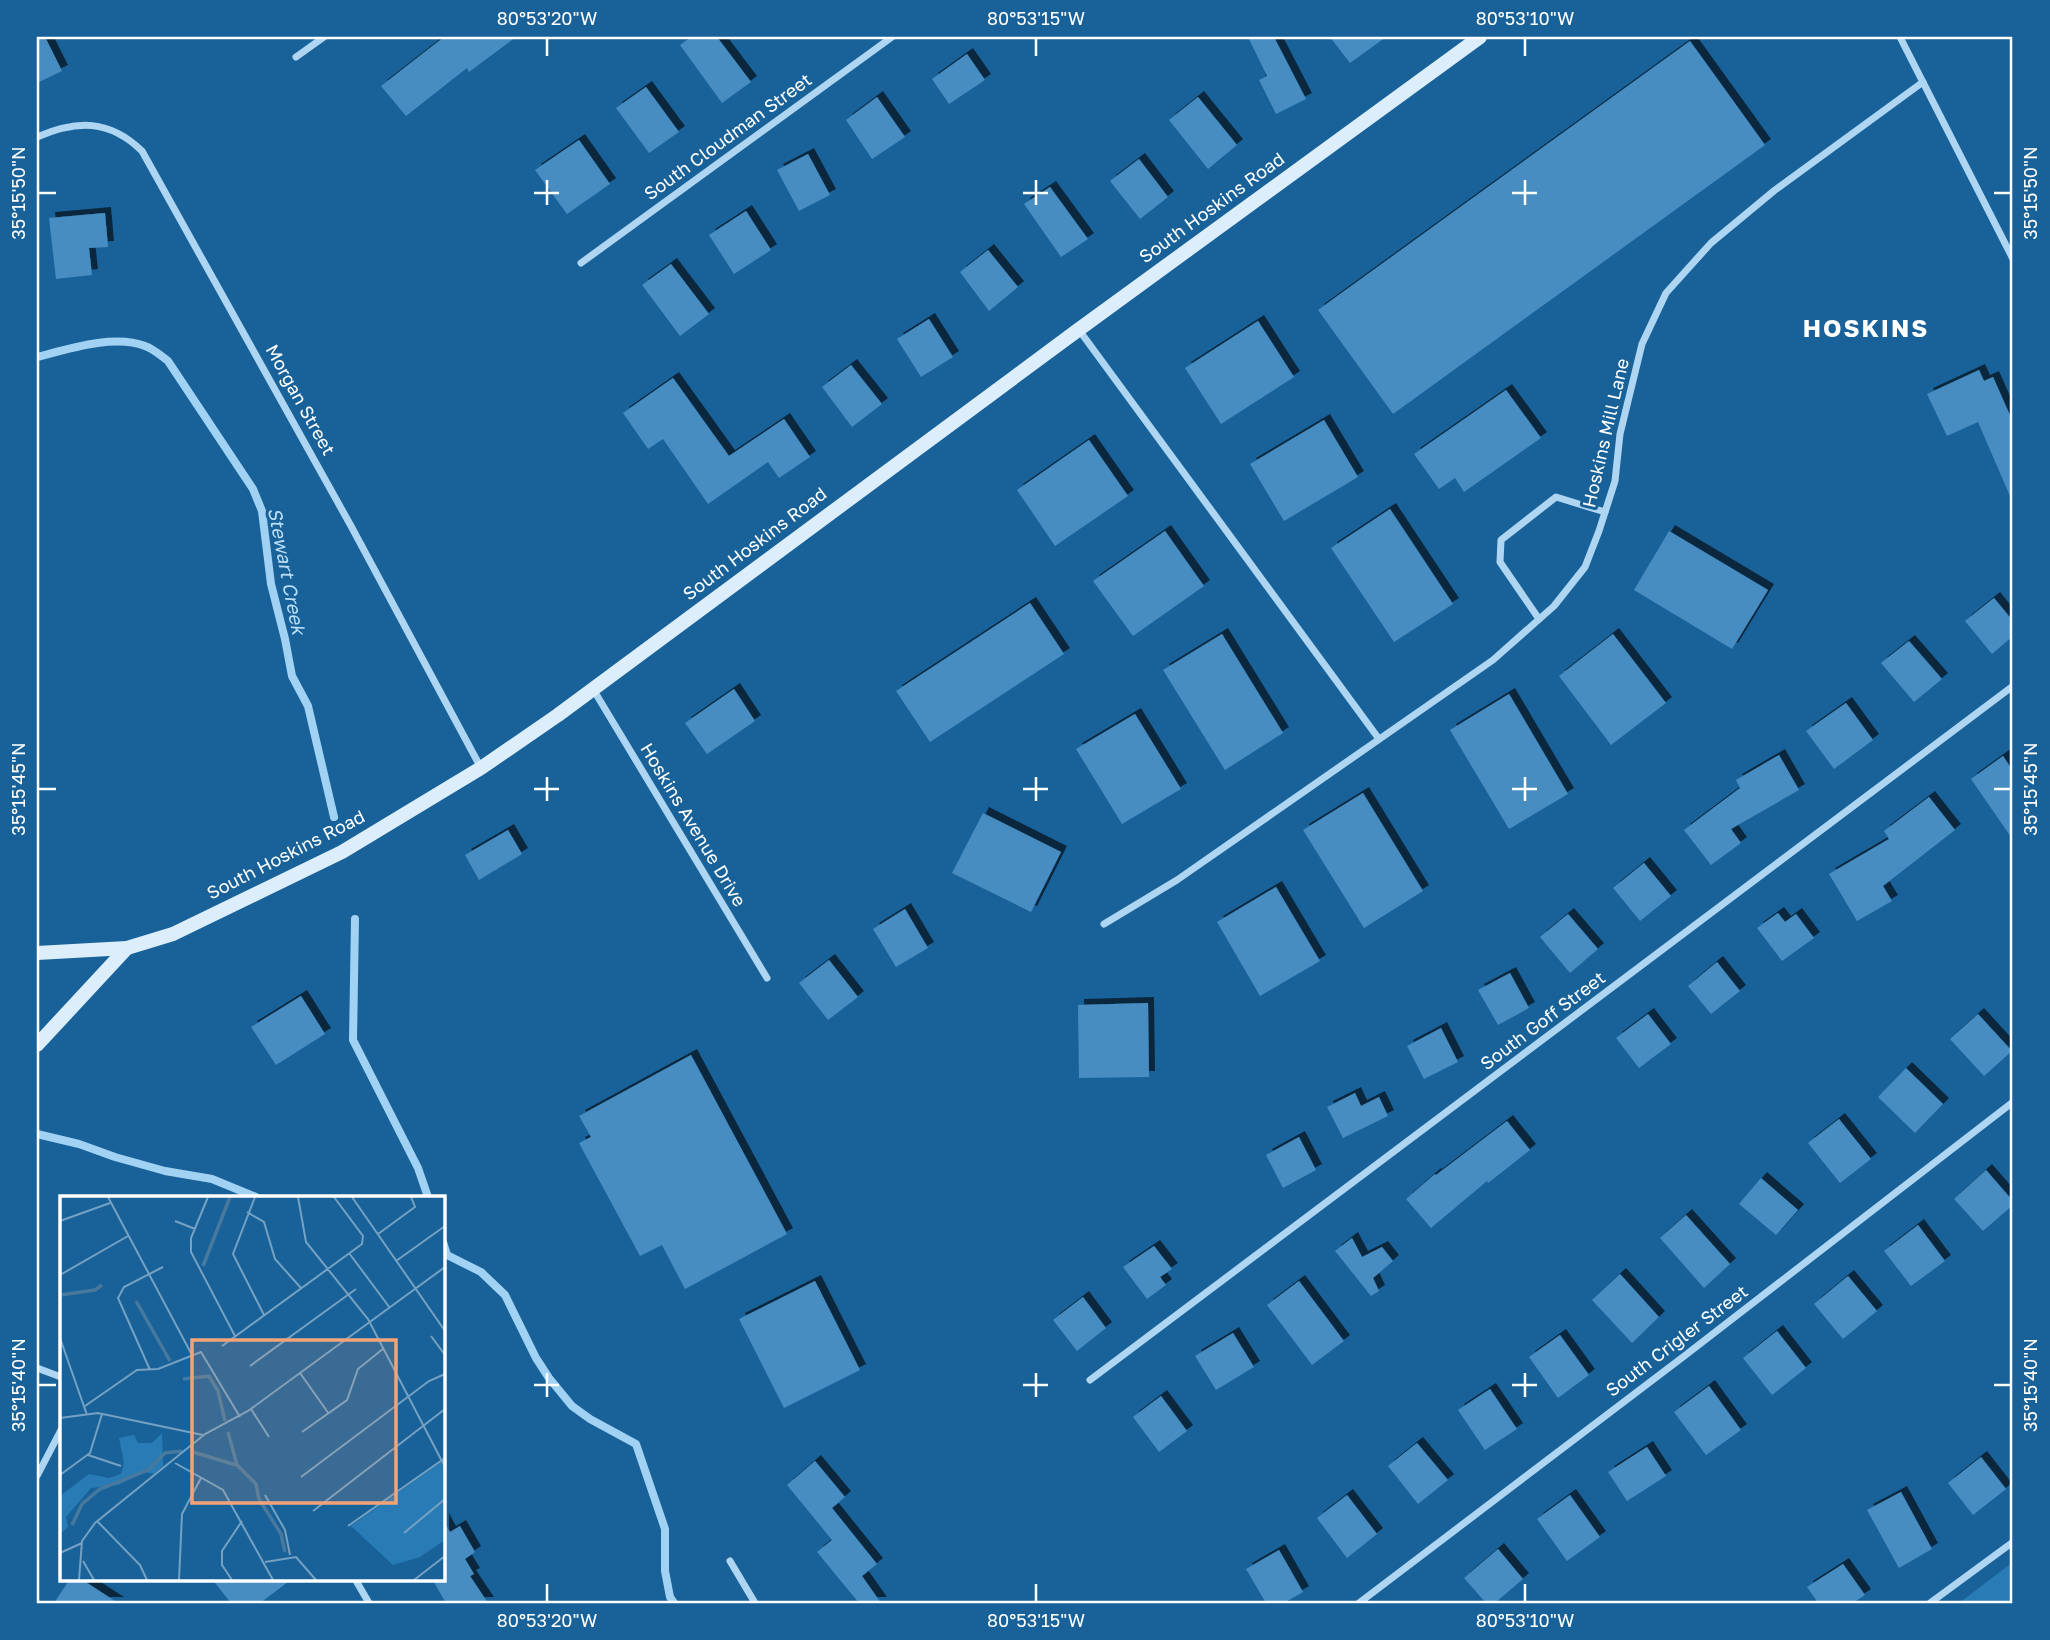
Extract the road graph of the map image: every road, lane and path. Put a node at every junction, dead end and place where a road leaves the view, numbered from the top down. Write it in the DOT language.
graph roads {
  1 [pos="324,37"];
  2 [pos="892,37"];
  3 [pos="1480,37"];
  4 [pos="1900,37"];
  5 [pos="296,57"];
  6 [pos="1923,82"];
  7 [pos="37,137"];
  8 [pos="2013,259"];
  9 [pos="581,263"];
  10 [pos="1078,330"];
  11 [pos="1605,512"];
  12 [pos="1539,619"];
  13 [pos="2013,687"];
  14 [pos="593,689"];
  15 [pos="1379,740"];
  16 [pos="481,768"];
  17 [pos="1104,925"];
  18 [pos="127,948"];
  19 [pos="37,953"];
  20 [pos="767,978"];
  21 [pos="37,1045"];
  22 [pos="2013,1102"];
  23 [pos="37,1368"];
  24 [pos="60,1377"];
  25 [pos="1090,1380"];
  26 [pos="60,1432"];
  27 [pos="37,1475"];
  28 [pos="2013,1542"];
  29 [pos="730,1561"];
  30 [pos="356,1580"];
  31 [pos="369,1603"];
  32 [pos="755,1603"];
  33 [pos="1359,1603"];
  34 [pos="1930,1603"];
  1 -- 5 [label="street"];
  2 -- 9 [label="street, South Cloudman Street"];
  3 -- 10 [label="street, South Hoskins Road"];
  4 -- 6 [label="street"];
  6 -- 8 [label="street"];
  6 -- 11 [label="street, Hoskins Mill Lane"];
  7 -- 16 [label="street, Morgan Street"];
  10 -- 14 [label="street, South Hoskins Road"];
  10 -- 15 [label="street"];
  11 -- 12 [label="street, Hoskins Mill Lane"];
  11 -- 12 [label="street"];
  12 -- 15 [label="street, Hoskins Mill Lane"];
  13 -- 25 [label="street, South Goff Street"];
  14 -- 16 [label="street, South Hoskins Road"];
  14 -- 20 [label="street, Hoskins Avenue Drive"];
  15 -- 17 [label="street, Hoskins Mill Lane"];
  16 -- 18 [label="street, South Hoskins Road"];
  18 -- 19 [label="street"];
  18 -- 21 [label="street, South Hoskins Road"];
  22 -- 33 [label="street, South Crigler Street"];
  23 -- 24 [label="street"];
  26 -- 27 [label="street"];
  28 -- 34 [label="street"];
  29 -- 32 [label="street"];
  30 -- 31 [label="street"];
}
